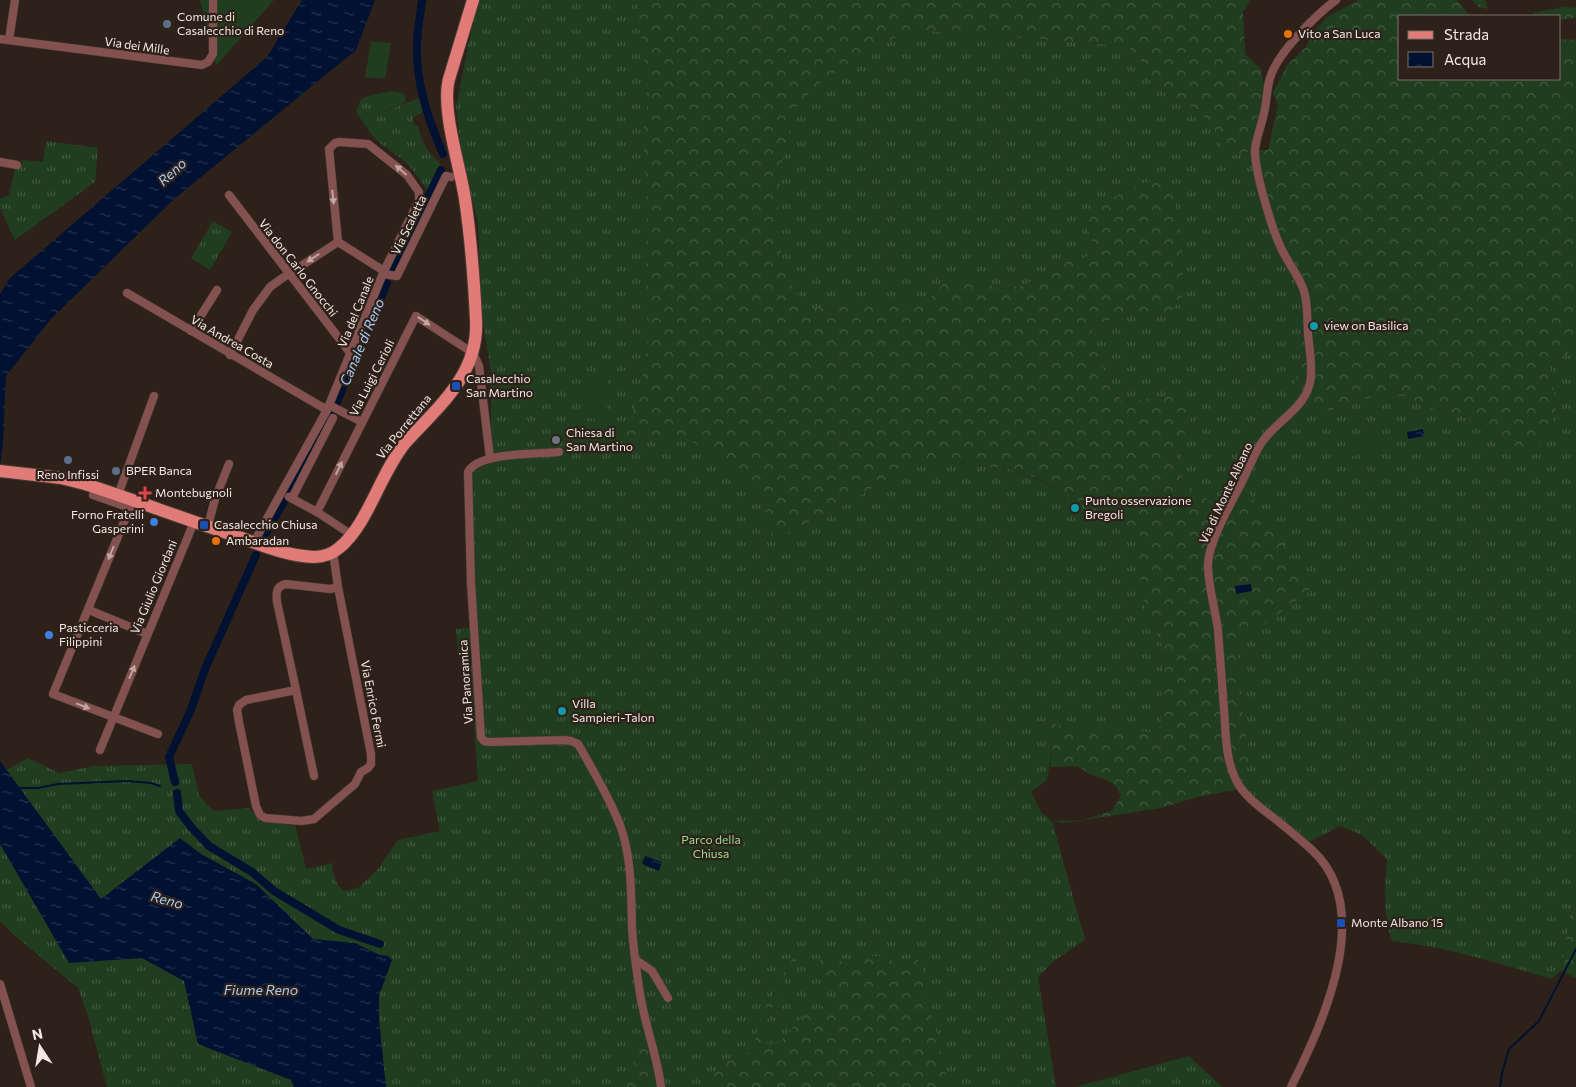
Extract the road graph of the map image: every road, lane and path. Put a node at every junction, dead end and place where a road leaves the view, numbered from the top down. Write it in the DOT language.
graph roads {
  1 [pos="15,0"];
  2 [pos="214,0"];
  3 [pos="473,0"];
  4 [pos="1336,0"];
  5 [pos="0,39"];
  6 [pos="9,40"];
  7 [pos="0,162"];
  8 [pos="17,165"];
  9 [pos="451,177"];
  10 [pos="228,196"];
  11 [pos="338,242"];
  12 [pos="384,273"];
  13 [pos="288,274"];
  14 [pos="217,290"];
  15 [pos="127,293"];
  16 [pos="191,331"];
  17 [pos="473,353"];
  18 [pos="351,354"];
  19 [pos="230,355"];
  20 [pos="154,396"];
  21 [pos="328,408"];
  22 [pos="333,418"];
  23 [pos="362,422"];
  24 [pos="559,452"];
  25 [pos="490,458"];
  26 [pos="229,464"];
  27 [pos="0,471"];
  28 [pos="282,493"];
  29 [pos="118,495"];
  30 [pos="93,496"];
  31 [pos="292,498"];
  32 [pos="131,504"];
  33 [pos="317,512"];
  34 [pos="194,522"];
  35 [pos="208,526"];
  36 [pos="352,535"];
  37 [pos="254,542"];
  38 [pos="333,552"];
  39 [pos="338,587"];
  40 [pos="89,610"];
  41 [pos="147,634"];
  42 [pos="296,690"];
  43 [pos="114,717"];
  44 [pos="158,734"];
  45 [pos="100,750"];
  46 [pos="314,776"];
  47 [pos="636,960"];
  48 [pos="0,984"];
  49 [pos="668,998"];
  50 [pos="31,1087"];
  51 [pos="662,1087"];
  52 [pos="1291,1087"];
  1 -- 6 [label="street"];
  2 -- 6 [label="street, Via dei Mille"];
  3 -- 17 [label="main road, Via Porrettana"];
  4 -- 52 [label="street, Via di Monte Albano"];
  5 -- 6 [label="street, Via dei Mille"];
  7 -- 8 [label="street"];
  9 -- 12 [label="street, Via Scaletta"];
  10 -- 13 [label="street, Via don Carlo Gnocchi"];
  11 -- 12 [label="street"];
  12 -- 11 [label="street, Via del Canale, one-way"];
  11 -- 13 [label="street, one-way"];
  12 -- 18 [label="street, Via del Canale"];
  13 -- 18 [label="street, Via don Carlo Gnocchi"];
  13 -- 19 [label="street"];
  14 -- 16 [label="street"];
  15 -- 16 [label="street, Via Andrea Costa"];
  16 -- 19 [label="street, Via Andrea Costa"];
  23 -- 17 [label="street, Via Luigi Cerioli, one-way"];
  17 -- 25 [label="street"];
  17 -- 36 [label="main road, Via Porrettana"];
  18 -- 21 [label="street, Via del Canale"];
  19 -- 21 [label="street, Via Andrea Costa"];
  20 -- 29 [label="street"];
  21 -- 23 [label="street, Via Andrea Costa"];
  21 -- 28 [label="street, Via del Canale"];
  22 -- 31 [label="street"];
  33 -- 23 [label="street, Via Luigi Cerioli, one-way"];
  24 -- 25 [label="street"];
  25 -- 47 [label="street, Via Panoramica"];
  26 -- 35 [label="street"];
  27 -- 29 [label="main road"];
  28 -- 31 [label="street"];
  28 -- 37 [label="street, Via del Canale"];
  29 -- 32 [label="main road"];
  30 -- 32 [label="street"];
  31 -- 33 [label="street"];
  32 -- 34 [label="main road"];
  32 -- 40 [label="street, one-way"];
  33 -- 36 [label="street"];
  34 -- 35 [label="main road"];
  34 -- 41 [label="street, Via Giulio Giordani"];
  35 -- 37 [label="main road"];
  36 -- 38 [label="main road, Via Porrettana"];
  37 -- 38 [label="main road"];
  38 -- 39 [label="street"];
  39 -- 42 [label="street"];
  39 -- 42 [label="street, Via Enrico Fermi"];
  40 -- 41 [label="street"];
  40 -- 43 [label="street, one-way"];
  43 -- 41 [label="street, Via Giulio Giordani, one-way"];
  42 -- 46 [label="street"];
  43 -- 44 [label="street"];
  43 -- 45 [label="street, Via Giulio Giordani"];
  47 -- 49 [label="street"];
  47 -- 51 [label="street, Via Panoramica"];
  48 -- 50 [label="street"];
}
